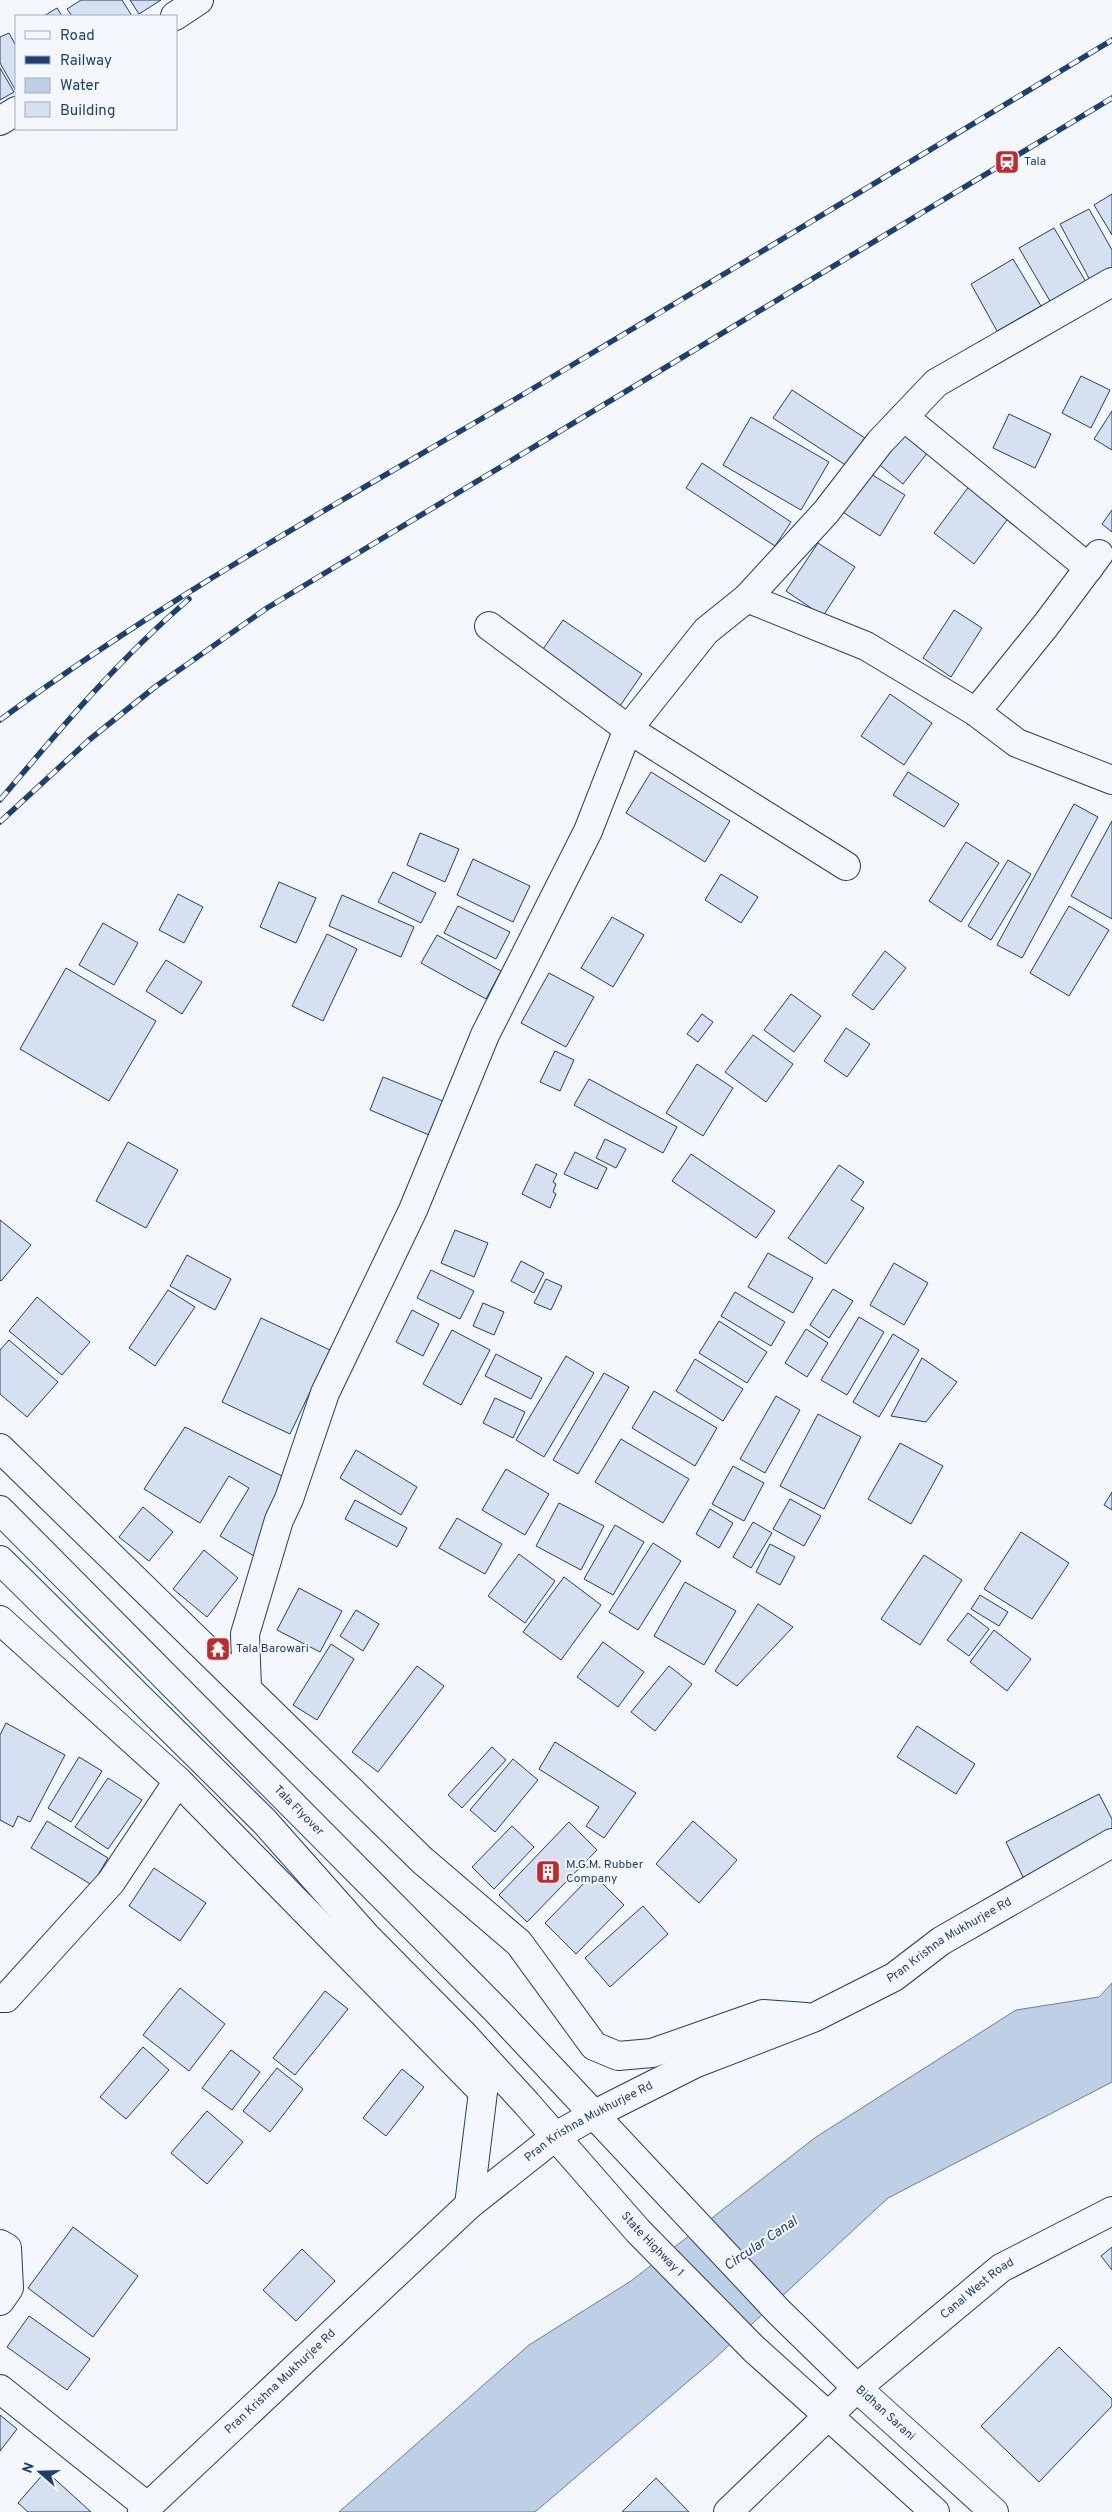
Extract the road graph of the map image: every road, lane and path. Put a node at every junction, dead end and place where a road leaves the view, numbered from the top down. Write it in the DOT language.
graph roads {
  1 [pos="199,0"];
  2 [pos="176,15"];
  3 [pos="15,112"];
  4 [pos="0,120"];
  5 [pos="1112,282"];
  6 [pos="904,417"];
  7 [pos="747,598"];
  8 [pos="489,626"];
  9 [pos="976,712"];
  10 [pos="628,729"];
  11 [pos="1112,779"];
  12 [pos="846,866"];
  13 [pos="0,1448"];
  14 [pos="0,1510"];
  15 [pos="0,1560"];
  16 [pos="0,1620"];
  17 [pos="247,1688"];
  18 [pos="178,1782"];
  19 [pos="1112,1843"];
  20 [pos="2,2002"];
  21 [pos="813,2018"];
  22 [pos="595,2114"];
  23 [pos="556,2136"];
  24 [pos="468,2205"];
  25 [pos="1112,2210"];
  26 [pos="0,2244"];
  27 [pos="0,2301"];
  28 [pos="856,2388"];
  29 [pos="0,2389"];
  30 [pos="828,2416"];
  31 [pos="145,2509"];
  32 [pos="728,2512"];
  33 [pos="935,2512"];
  34 [pos="994,2512"];
  1 -- 2 [label="street"];
  3 -- 4 [label="street"];
  5 -- 6 [label="street"];
  6 -- 7 [label="street"];
  6 -- 9 [label="street"];
  7 -- 9 [label="street"];
  7 -- 10 [label="street"];
  8 -- 10 [label="street"];
  9 -- 11 [label="street"];
  10 -- 12 [label="street"];
  10 -- 17 [label="street"];
  13 -- 17 [label="street"];
  14 -- 22 [label="street, Tala Flyover"];
  15 -- 23 [label="street"];
  16 -- 18 [label="street"];
  17 -- 21 [label="street"];
  18 -- 20 [label="street"];
  18 -- 24 [label="street"];
  19 -- 21 [label="street, Pran Krishna Mukhurjee Rd"];
  21 -- 22 [label="street, Pran Krishna Mukhurjee Rd"];
  22 -- 23 [label="street, Pran Krishna Mukhurjee Rd"];
  22 -- 28 [label="street, Bidhan Sarani"];
  23 -- 24 [label="street, Pran Krishna Mukhurjee Rd"];
  23 -- 30 [label="street, State Highway 1"];
  24 -- 31 [label="street, Pran Krishna Mukhurjee Rd"];
  25 -- 28 [label="street, Canal West Road"];
  26 -- 27 [label="street"];
  28 -- 30 [label="street, Canal West Road"];
  28 -- 34 [label="street, Bidhan Sarani"];
  29 -- 31 [label="street"];
  30 -- 32 [label="street, Canal West Road"];
  30 -- 33 [label="street"];
}
